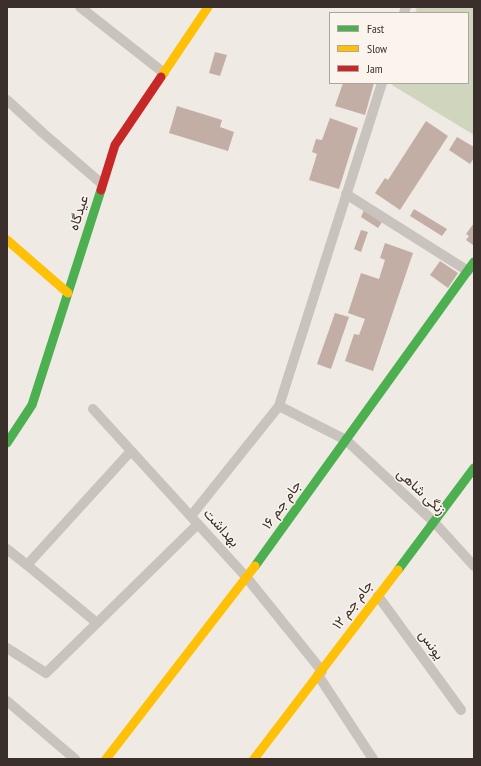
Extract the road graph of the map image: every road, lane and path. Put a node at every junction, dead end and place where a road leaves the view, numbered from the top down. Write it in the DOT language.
graph roads {
  1 [pos="80,7"];
  2 [pos="208,7"];
  3 [pos="164,73"];
  4 [pos="382,84"];
  5 [pos="7,100"];
  6 [pos="102,184"];
  7 [pos="346,194"];
  8 [pos="7,240"];
  9 [pos="474,262"];
  10 [pos="468,271"];
  11 [pos="68,293"];
  12 [pos="279,406"];
  13 [pos="93,409"];
  14 [pos="346,440"];
  15 [pos="7,443"];
  16 [pos="131,451"];
  17 [pos="474,468"];
  18 [pos="191,516"];
  19 [pos="434,522"];
  20 [pos="198,524"];
  21 [pos="7,549"];
  22 [pos="27,565"];
  23 [pos="474,566"];
  24 [pos="247,578"];
  25 [pos="378,596"];
  26 [pos="97,623"];
  27 [pos="7,648"];
  28 [pos="320,673"];
  29 [pos="7,701"];
  30 [pos="461,710"];
  31 [pos="75,759"];
  32 [pos="106,759"];
  33 [pos="254,759"];
  34 [pos="373,759"];
  1 -- 3 [label="street"];
  2 -- 3 [label="street, عیدگاه"];
  3 -- 6 [label="street, عیدگاه"];
  4 -- 7 [label="street"];
  5 -- 6 [label="street"];
  6 -- 11 [label="street, عیدگاه"];
  7 -- 10 [label="street"];
  7 -- 12 [label="street"];
  8 -- 11 [label="street"];
  9 -- 10 [label="street, جام جم ۱۶"];
  10 -- 14 [label="street, جام جم ۱۶"];
  11 -- 15 [label="street, عیدگاه"];
  12 -- 14 [label="street, زنگی شاهی"];
  12 -- 18 [label="street"];
  13 -- 16 [label="street, بهداشت"];
  14 -- 19 [label="street, زنگی شاهی"];
  14 -- 24 [label="street, جام جم ۱۶"];
  16 -- 18 [label="street, بهداشت"];
  16 -- 22 [label="street"];
  17 -- 19 [label="street, جام جم ۱۲"];
  18 -- 20 [label="street, بهداشت"];
  19 -- 23 [label="street, زنگی شاهی"];
  19 -- 25 [label="street, جام جم ۱۲"];
  20 -- 24 [label="street, بهداشت"];
  20 -- 26 [label="street"];
  21 -- 22 [label="street"];
  22 -- 26 [label="street"];
  24 -- 28 [label="street, بهداشت"];
  24 -- 32 [label="street, جام جم ۱۶"];
  25 -- 28 [label="street, جام جم ۱۲"];
  25 -- 30 [label="street, یونس"];
  26 -- 27 [label="street"];
  28 -- 33 [label="street, جام جم ۱۲"];
  28 -- 34 [label="street"];
  29 -- 31 [label="street"];
}
